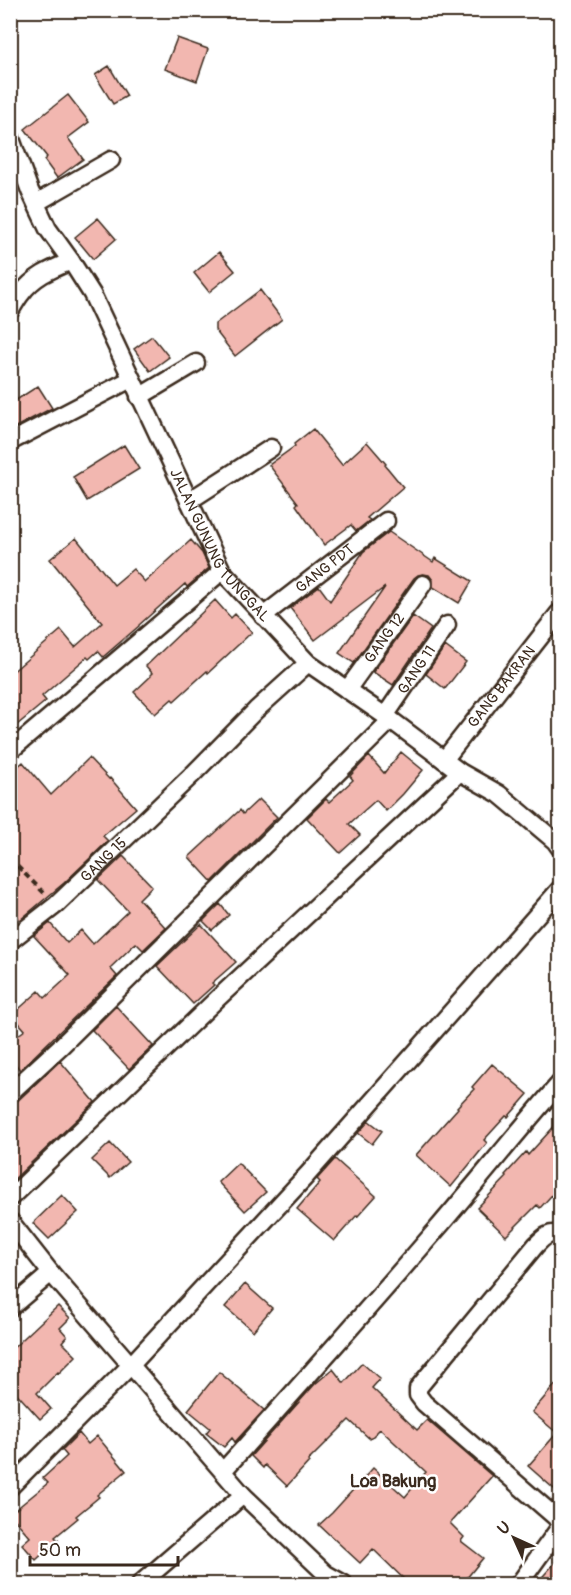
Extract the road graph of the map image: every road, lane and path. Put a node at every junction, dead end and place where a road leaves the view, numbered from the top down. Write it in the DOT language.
graph roads {
  1 [pos="10,136"];
  2 [pos="13,155"];
  3 [pos="111,160"];
  4 [pos="36,203"];
  5 [pos="71,261"];
  6 [pos="10,311"];
  7 [pos="196,363"];
  8 [pos="131,379"];
  9 [pos="140,397"];
  10 [pos="10,442"];
  11 [pos="271,448"];
  12 [pos="189,501"];
  13 [pos="386,521"];
  14 [pos="222,571"];
  15 [pos="423,584"];
  16 [pos="559,613"];
  17 [pos="263,616"];
  18 [pos="447,625"];
  19 [pos="308,663"];
  20 [pos="347,690"];
  21 [pos="388,718"];
  22 [pos="10,752"];
  23 [pos="444,760"];
  24 [pos="460,772"];
  25 [pos="561,848"];
  26 [pos="10,859"];
  27 [pos="561,889"];
  28 [pos="56,905"];
  29 [pos="10,941"];
  30 [pos="561,1083"];
  31 [pos="10,1093"];
  32 [pos="10,1198"];
  33 [pos="10,1221"];
  34 [pos="561,1235"];
  35 [pos="51,1273"];
  36 [pos="10,1308"];
  37 [pos="131,1365"];
  38 [pos="223,1471"];
  39 [pos="10,1487"];
  40 [pos="243,1495"];
  41 [pos="561,1521"];
  42 [pos="561,1527"];
  43 [pos="321,1579"];
  44 [pos="140,1584"];
  45 [pos="344,1584"];
  46 [pos="519,1584"];
  1 -- 2 [label="street, JALAN GUNUNG TUNGGAL"];
  2 -- 4 [label="street, JALAN GUNUNG TUNGGAL"];
  3 -- 4 [label="street"];
  4 -- 5 [label="street, JALAN GUNUNG TUNGGAL"];
  5 -- 6 [label="street"];
  5 -- 8 [label="street, JALAN GUNUNG TUNGGAL"];
  7 -- 9 [label="street"];
  8 -- 9 [label="street, JALAN GUNUNG TUNGGAL"];
  8 -- 10 [label="street"];
  9 -- 12 [label="street, JALAN GUNUNG TUNGGAL"];
  11 -- 12 [label="street"];
  12 -- 14 [label="street, JALAN GUNUNG TUNGGAL"];
  13 -- 17 [label="street, GANG PDT"];
  14 -- 17 [label="street, JALAN GUNUNG TUNGGAL"];
  14 -- 22 [label="street"];
  15 -- 20 [label="street, GANG 12"];
  16 -- 23 [label="street, GANG BAKRAN"];
  17 -- 19 [label="street, JALAN GUNUNG TUNGGAL"];
  18 -- 21 [label="street, GANG 11"];
  19 -- 20 [label="street, JALAN GUNUNG TUNGGAL"];
  19 -- 28 [label="street, GANG 15"];
  20 -- 21 [label="street, JALAN GUNUNG TUNGGAL"];
  21 -- 23 [label="street, JALAN GUNUNG TUNGGAL"];
  21 -- 31 [label="street, GANG 11"];
  23 -- 24 [label="street, JALAN GUNUNG TUNGGAL"];
  24 -- 25 [label="street, JALAN GUNUNG TUNGGAL"];
  24 -- 32 [label="street"];
  26 -- 28 [label="path"];
  27 -- 37 [label="street"];
  28 -- 29 [label="street, GANG 15"];
  30 -- 38 [label="street"];
  33 -- 35 [label="street"];
  34 -- 41 [label="street"];
  35 -- 36 [label="street"];
  35 -- 37 [label="street"];
  37 -- 38 [label="street"];
  37 -- 39 [label="street"];
  38 -- 40 [label="street"];
  40 -- 43 [label="street"];
  40 -- 44 [label="street"];
  42 -- 46 [label="street"];
  43 -- 45 [label="street"];
}
